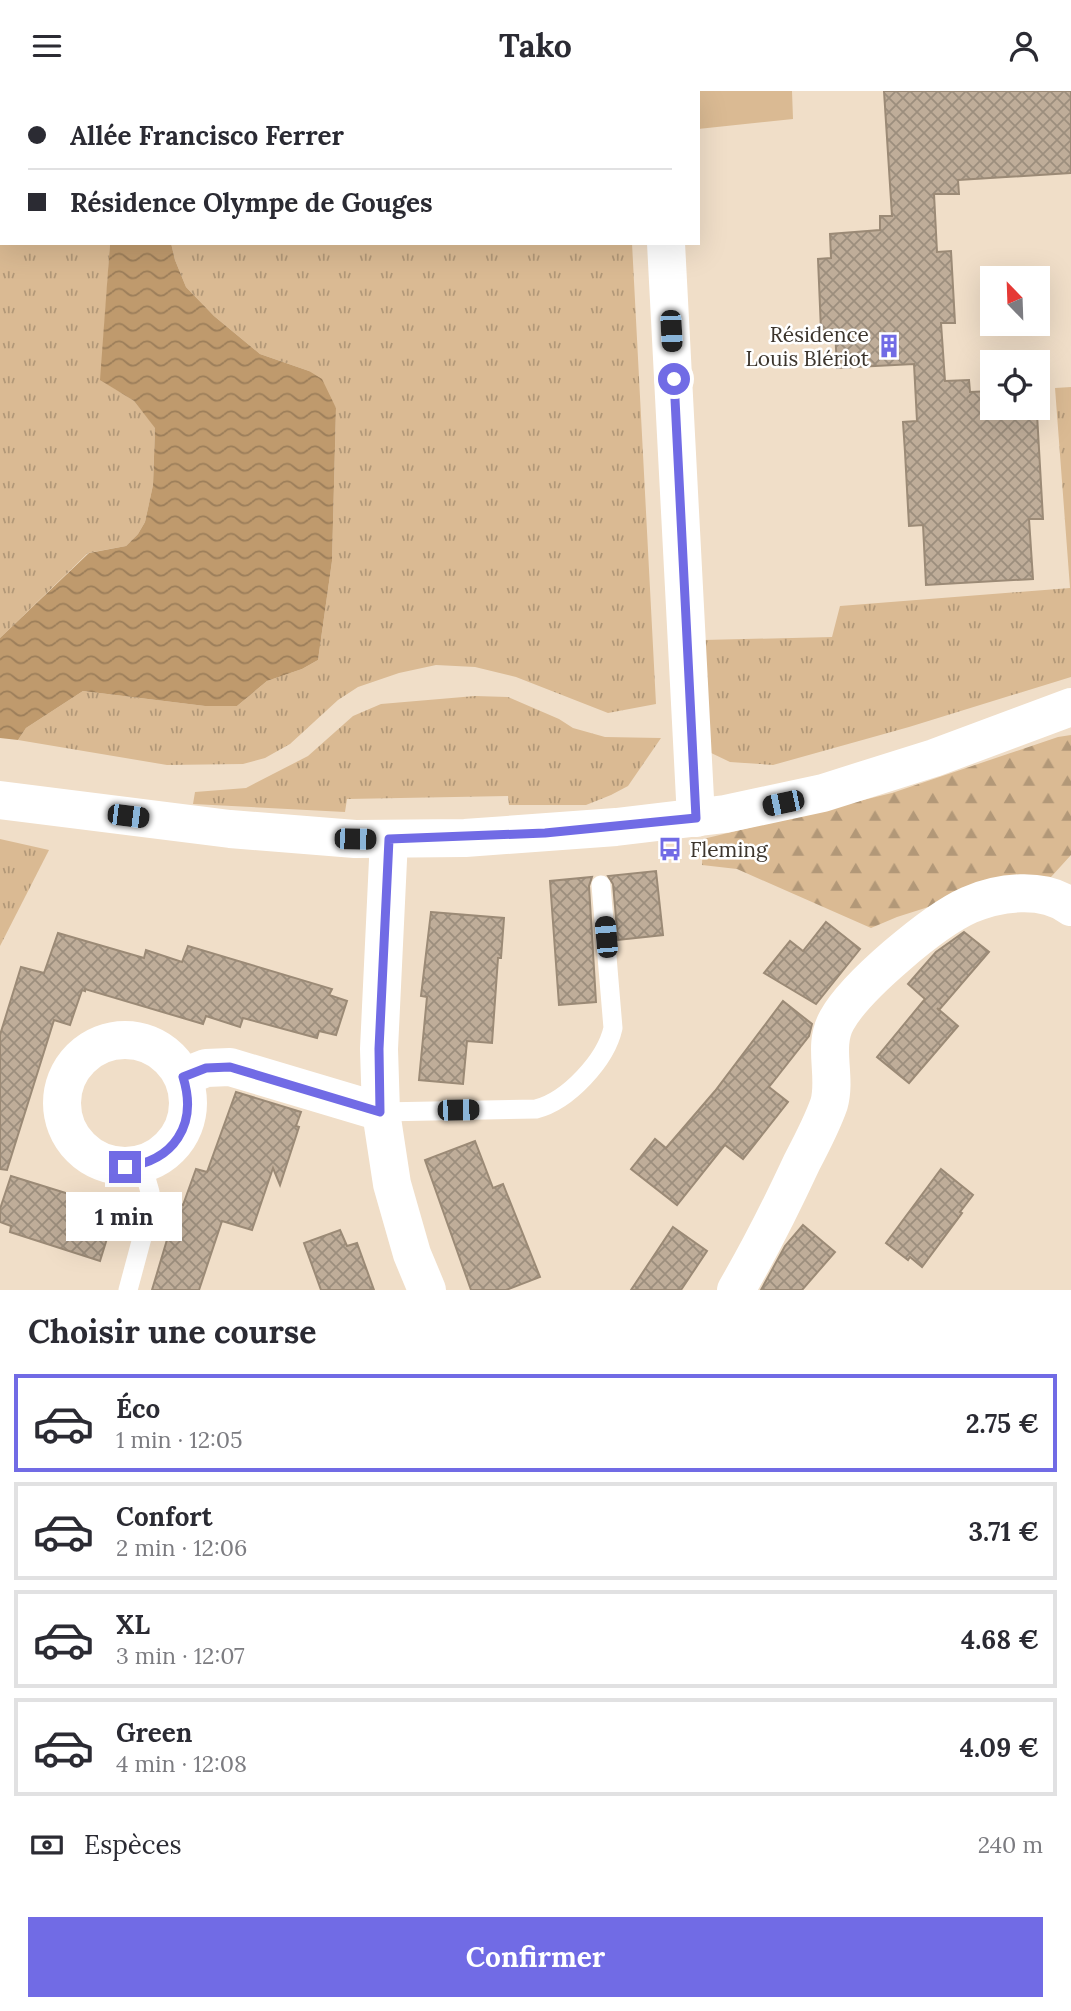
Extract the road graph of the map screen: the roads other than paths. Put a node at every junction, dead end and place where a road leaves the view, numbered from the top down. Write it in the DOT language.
graph roads {
  1 [pos="666,245"];
  2 [pos="1071,707"];
  3 [pos="0,800"];
  4 [pos="696,818"];
  5 [pos="389,839"];
  6 [pos="601,885"];
  7 [pos="1071,907"];
  8 [pos="183,1077"];
  9 [pos="380,1112"];
  10 [pos="142,1164"];
  11 [pos="128,1290"];
  12 [pos="427,1290"];
  13 [pos="736,1290"];
  1 -- 4 [label="street"];
  2 -- 4 [label="street"];
  3 -- 5 [label="street"];
  4 -- 5 [label="street"];
  5 -- 9 [label="street"];
  6 -- 9 [label="lane"];
  7 -- 13 [label="street"];
  8 -- 9 [label="street"];
  8 -- 10 [label="street"];
  8 -- 10 [label="street"];
  9 -- 12 [label="street"];
  10 -- 11 [label="lane"];
}
